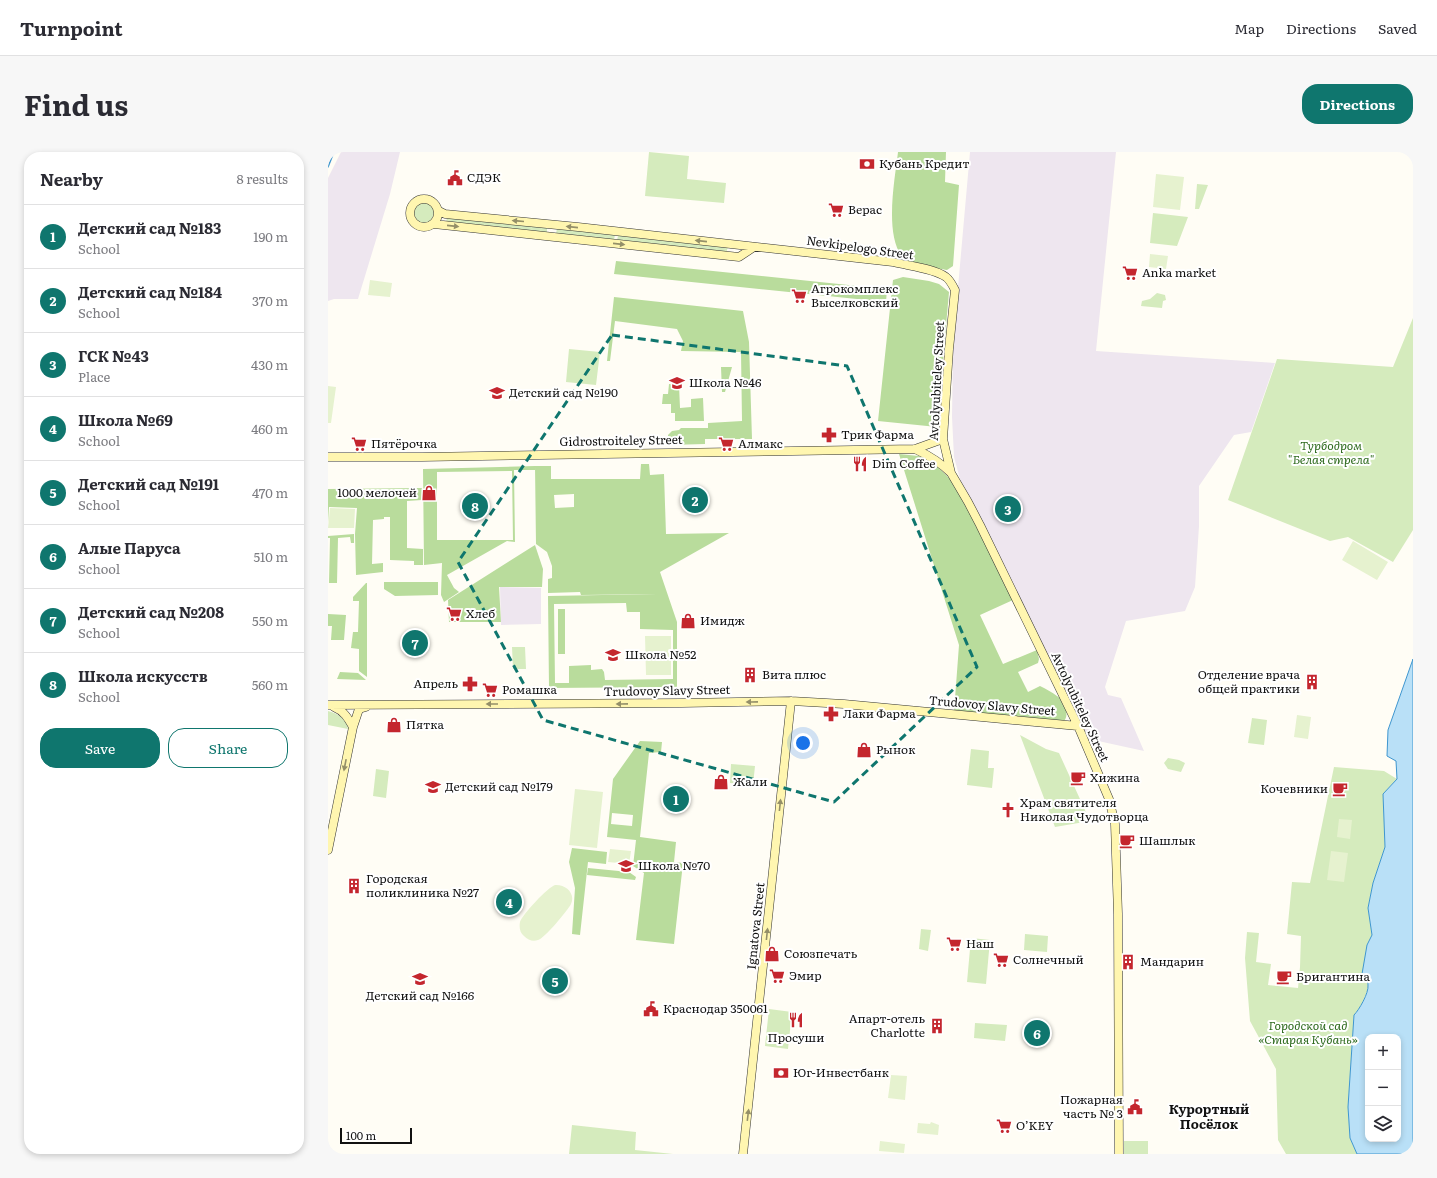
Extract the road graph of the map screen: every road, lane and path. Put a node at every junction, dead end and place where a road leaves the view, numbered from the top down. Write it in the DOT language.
graph roads {
  1 [pos="439,211"];
  2 [pos="434,224"];
  3 [pos="553,225"];
  4 [pos="552,237"];
  5 [pos="726,244"];
  6 [pos="754,247"];
  7 [pos="725,256"];
  8 [pos="955,290"];
  9 [pos="943,439"];
  10 [pos="915,449"];
  11 [pos="328,457"];
  12 [pos="951,474"];
  13 [pos="791,701"];
  14 [pos="328,705"];
  15 [pos="373,706"];
  16 [pos="1078,726"];
  17 [pos="353,727"];
  18 [pos="328,850"];
  19 [pos="743,1154"];
  20 [pos="1119,1154"];
  1 -- 2 [label="street"];
  1 -- 2 [label="street"];
  3 -- 1 [label="street, Nevkipelogo Street, one-way"];
  2 -- 4 [label="street, one-way"];
  3 -- 4 [label="street"];
  5 -- 3 [label="street, Nevkipelogo Street, one-way"];
  4 -- 7 [label="street, one-way"];
  5 -- 6 [label="street, Nevkipelogo Street"];
  5 -- 7 [label="street"];
  6 -- 7 [label="street"];
  6 -- 8 [label="street, Nevkipelogo Street"];
  8 -- 9 [label="street, Avtolyubiteley Street"];
  9 -- 10 [label="street, Gidrostroiteley Street"];
  9 -- 12 [label="street, Avtolyubiteley Street"];
  10 -- 11 [label="street, Gidrostroiteley Street"];
  10 -- 12 [label="street, Gidrostroiteley Street"];
  12 -- 16 [label="street, Avtolyubiteley Street"];
  13 -- 15 [label="street, Trudovoy Slavy Street, one-way"];
  13 -- 16 [label="street, Trudovoy Slavy Street"];
  19 -- 13 [label="street, Ignatova Street, one-way"];
  14 -- 15 [label="street, Trudovoy Slavy Street"];
  14 -- 17 [label="street"];
  15 -- 17 [label="street"];
  16 -- 20 [label="street, Avtolyubiteley Street"];
  17 -- 18 [label="street, one-way"];
}
